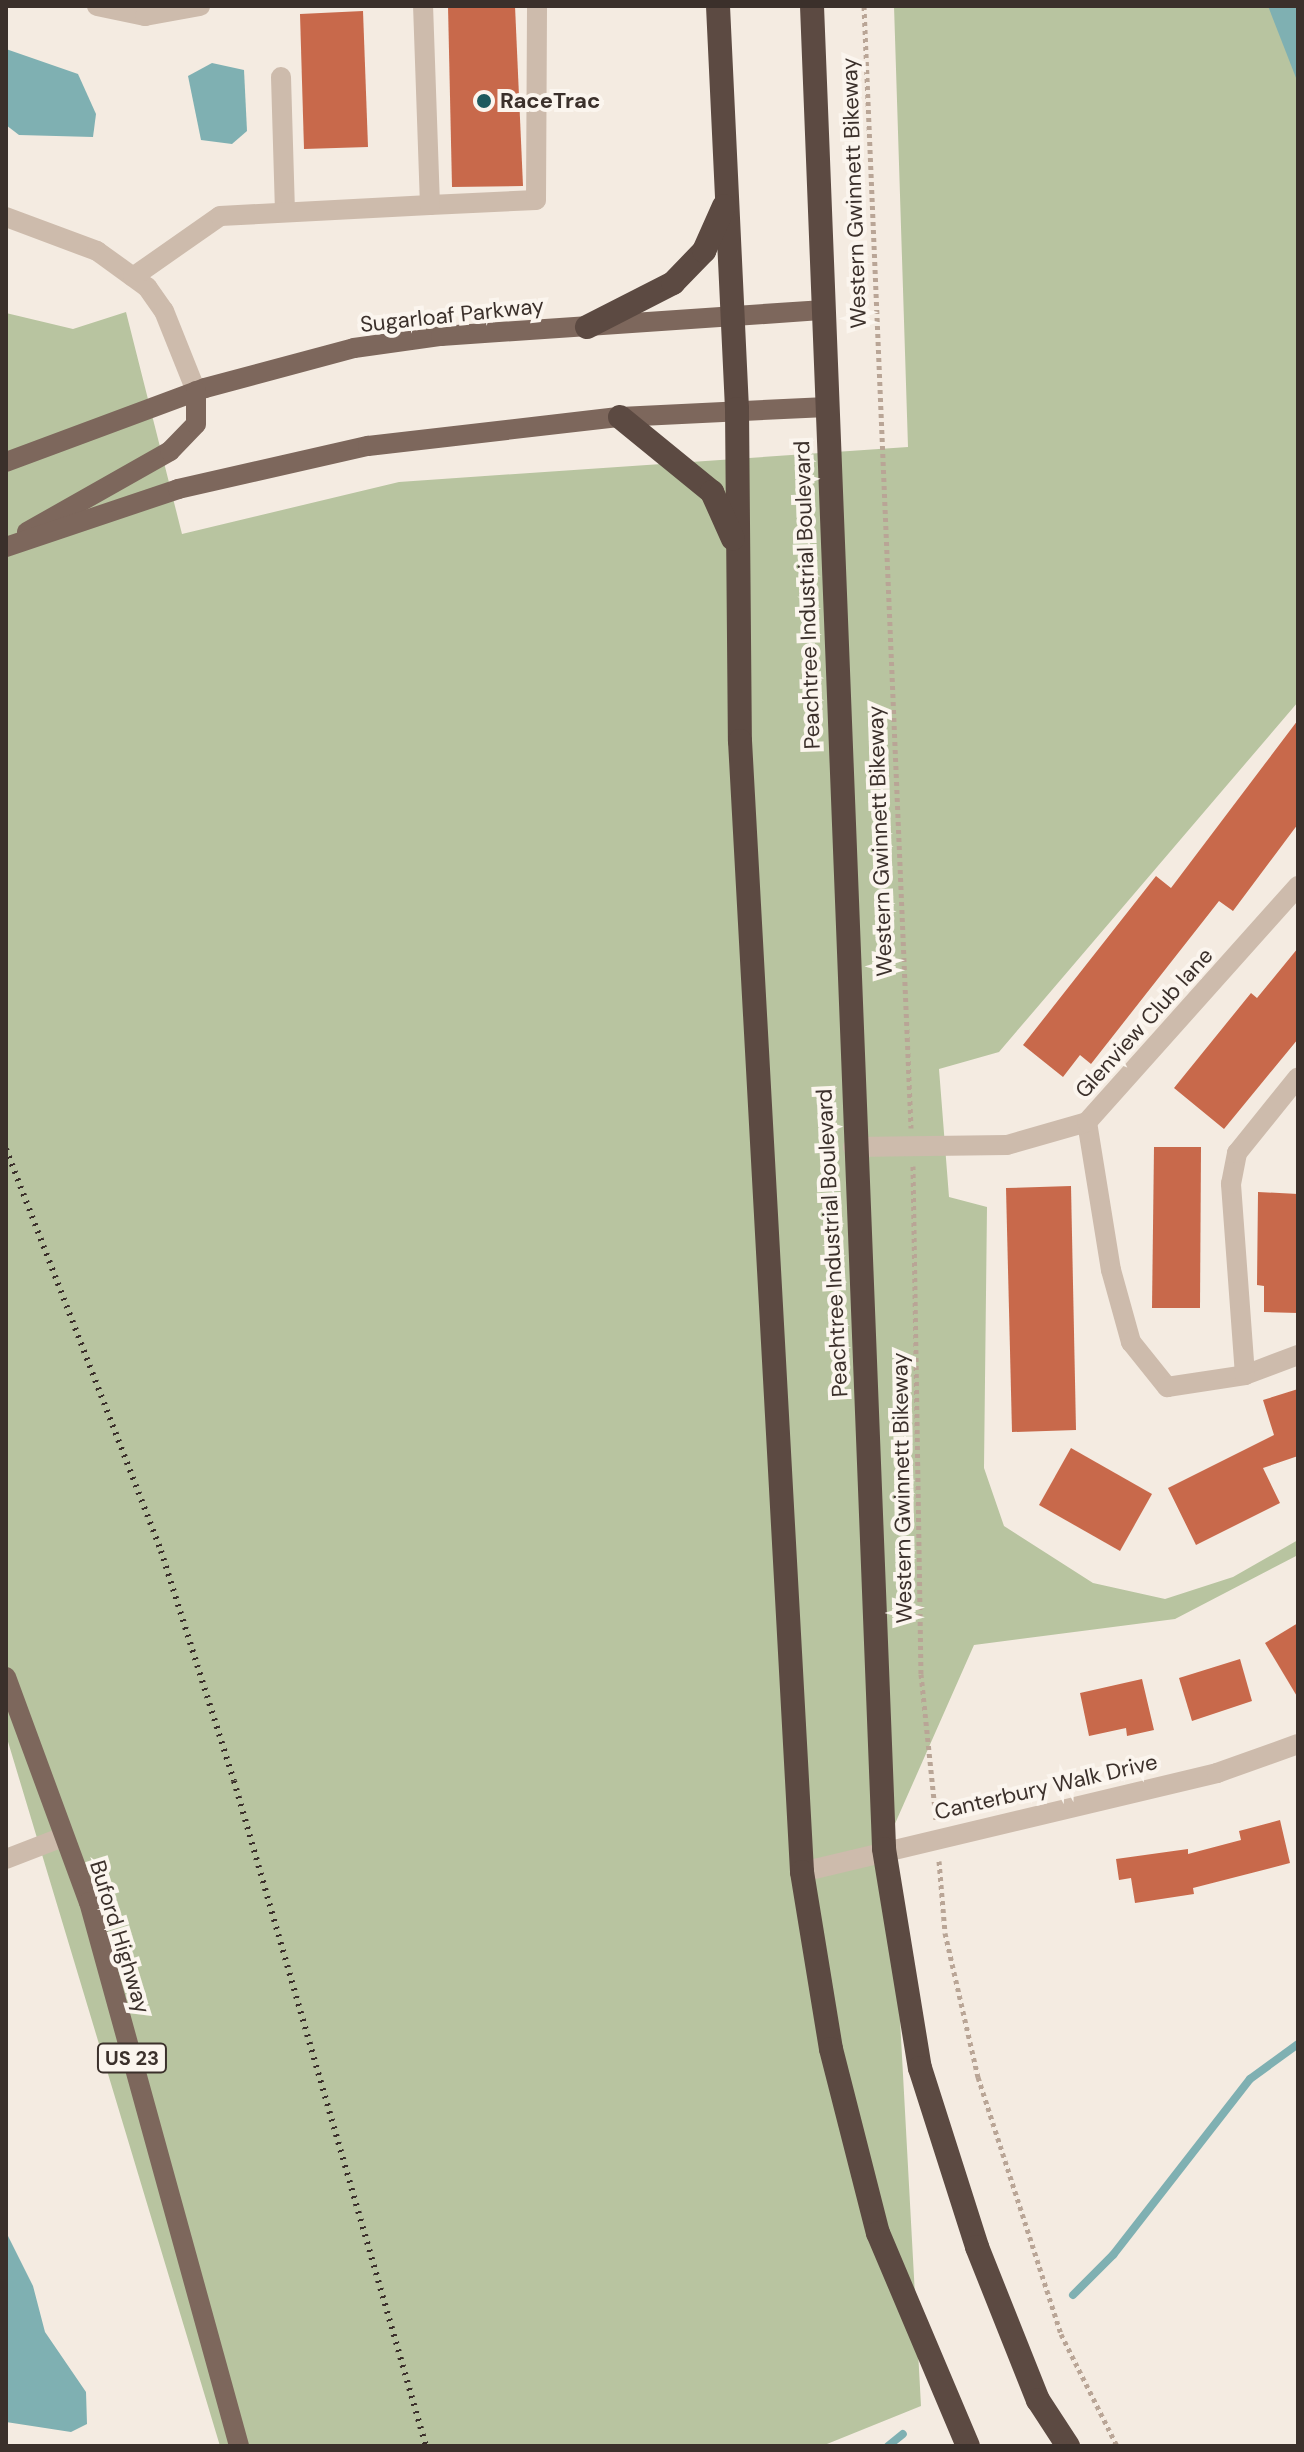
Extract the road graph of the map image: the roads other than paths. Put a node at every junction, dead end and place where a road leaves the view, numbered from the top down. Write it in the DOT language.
graph roads {
  1 [pos="97,6"];
  2 [pos="200,6"];
  3 [pos="423,6"];
  4 [pos="537,6"];
  5 [pos="718,6"];
  6 [pos="812,6"];
  7 [pos="281,77"];
  8 [pos="726,200"];
  9 [pos="430,205"];
  10 [pos="285,212"];
  11 [pos="6,217"];
  12 [pos="133,277"];
  13 [pos="824,310"];
  14 [pos="731,318"];
  15 [pos="587,327"];
  16 [pos="196,391"];
  17 [pos="827,407"];
  18 [pos="737,409"];
  19 [pos="620,417"];
  20 [pos="6,462"];
  21 [pos="6,545"];
  22 [pos="737,547"];
  23 [pos="1298,886"];
  24 [pos="1298,1077"];
  25 [pos="1087,1122"];
  26 [pos="853,1147"];
  27 [pos="1298,1355"];
  28 [pos="1245,1375"];
  29 [pos="6,1677"];
  30 [pos="1298,1744"];
  31 [pos="63,1837"];
  32 [pos="884,1849"];
  33 [pos="6,1859"];
  34 [pos="802,1872"];
  35 [pos="239,2446"];
  36 [pos="968,2446"];
  37 [pos="1068,2446"];
  1 -- 2 [label="street"];
  3 -- 9 [label="street"];
  4 -- 9 [label="street"];
  5 -- 8 [label="highway"];
  6 -- 13 [label="highway, Peachtree Industrial Boulevard"];
  7 -- 10 [label="street"];
  8 -- 14 [label="highway"];
  8 -- 15 [label="highway"];
  9 -- 10 [label="street"];
  10 -- 12 [label="street"];
  11 -- 12 [label="street"];
  12 -- 16 [label="street"];
  13 -- 14 [label="main road, Sugarloaf Parkway"];
  13 -- 17 [label="highway, Peachtree Industrial Boulevard"];
  14 -- 15 [label="main road, Sugarloaf Parkway"];
  14 -- 18 [label="highway"];
  15 -- 16 [label="main road, Sugarloaf Parkway"];
  16 -- 20 [label="main road, Sugarloaf Parkway"];
  16 -- 21 [label="main road"];
  17 -- 18 [label="main road"];
  17 -- 26 [label="highway, Peachtree Industrial Boulevard"];
  18 -- 19 [label="main road"];
  18 -- 22 [label="highway"];
  19 -- 21 [label="main road"];
  19 -- 22 [label="highway"];
  22 -- 34 [label="highway"];
  23 -- 25 [label="street, Glenview Club lane"];
  24 -- 28 [label="street"];
  25 -- 26 [label="street, Glenview Club lane"];
  25 -- 28 [label="street"];
  26 -- 32 [label="highway, Peachtree Industrial Boulevard"];
  27 -- 28 [label="street"];
  29 -- 31 [label="main road, Buford Highway / US 23"];
  30 -- 32 [label="street, Canterbury Walk Drive"];
  31 -- 33 [label="street"];
  31 -- 35 [label="main road, Buford Highway / US 23"];
  32 -- 34 [label="street, Canterbury Walk Drive"];
  32 -- 37 [label="highway, Peachtree Industrial Boulevard"];
  34 -- 36 [label="highway"];
}
